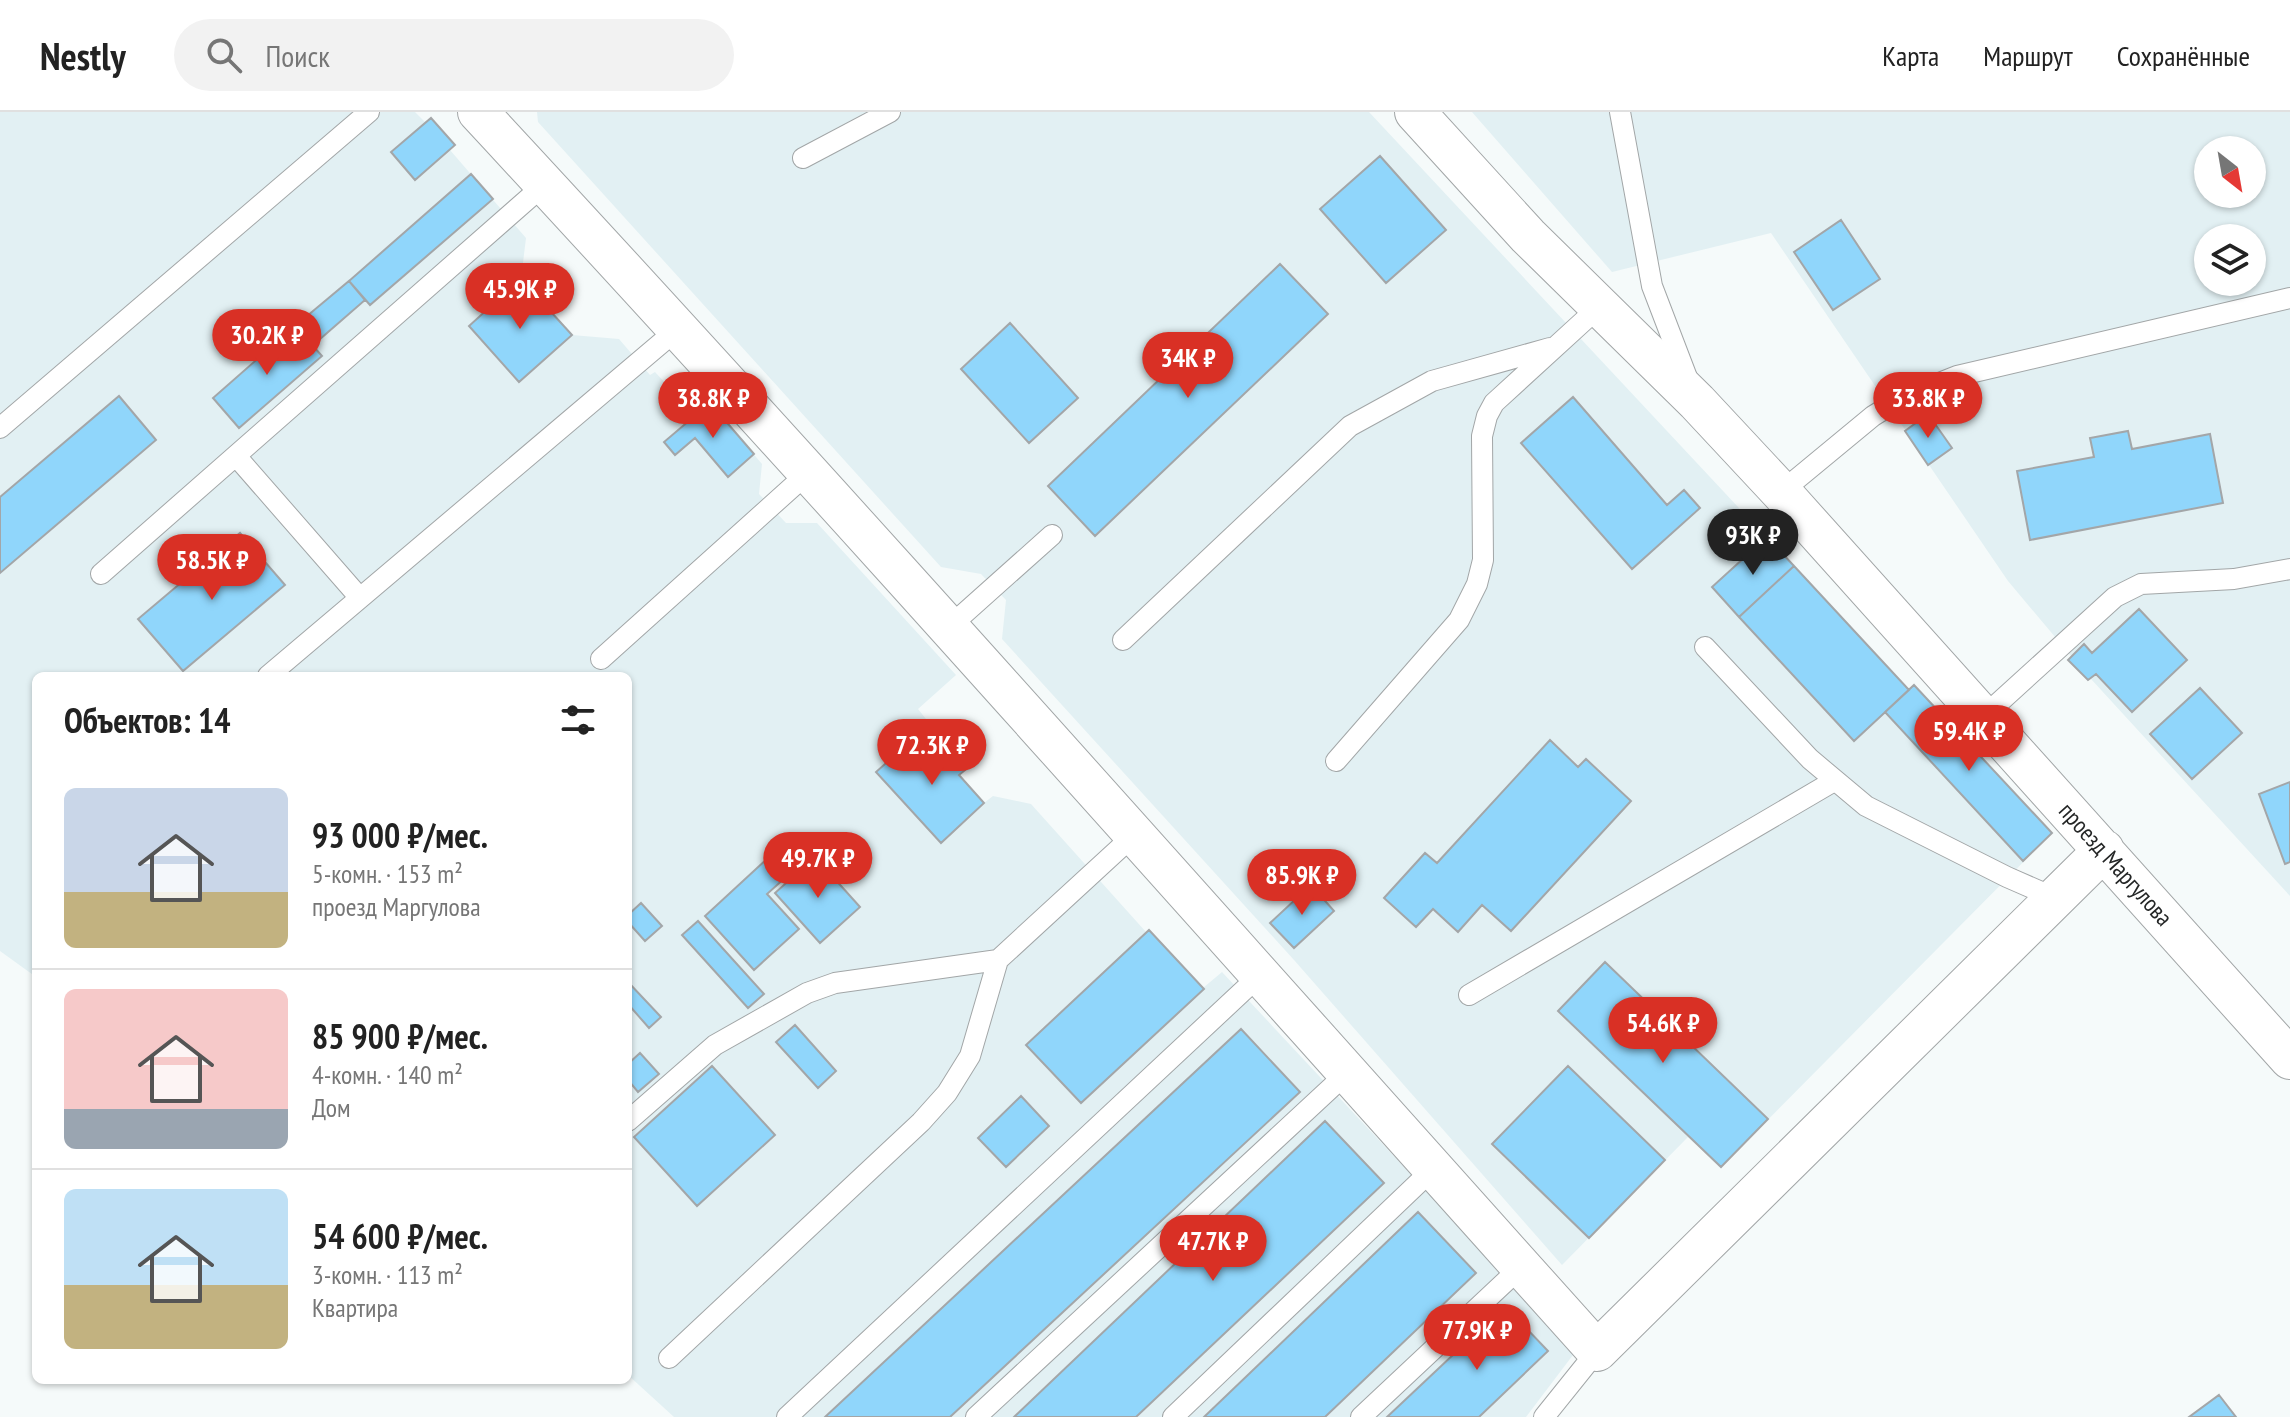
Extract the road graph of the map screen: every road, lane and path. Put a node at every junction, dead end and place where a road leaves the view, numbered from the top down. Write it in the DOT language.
graph roads {
  1 [pos="369,112"];
  2 [pos="478,112"];
  3 [pos="890,112"];
  4 [pos="1415,112"];
  5 [pos="1620,112"];
  6 [pos="803,158"];
  7 [pos="545,184"];
  8 [pos="2290,298"];
  9 [pos="1599,307"];
  10 [pos="679,328"];
  11 [pos="1554,347"];
  12 [pos="1697,402"];
  13 [pos="0,428"];
  14 [pos="236,456"];
  15 [pos="809,472"];
  16 [pos="1781,492"];
  17 [pos="1052,535"];
  18 [pos="2290,569"];
  19 [pos="101,574"];
  20 [pos="360,598"];
  21 [pos="949,627"];
  22 [pos="1123,640"];
  23 [pos="1705,647"];
  24 [pos="601,659"];
  25 [pos="273,672"];
  26 [pos="1983,717"];
  27 [pos="1336,761"];
  28 [pos="1834,781"];
  29 [pos="1134,835"];
  30 [pos="2104,850"];
  31 [pos="2055,898"];
  32 [pos="998,960"];
  33 [pos="1259,976"];
  34 [pos="1469,995"];
  35 [pos="2289,1056"];
  36 [pos="1347,1073"];
  37 [pos="632,1118"];
  38 [pos="1433,1169"];
  39 [pos="1521,1267"];
  40 [pos="1597,1351"];
  41 [pos="669,1358"];
  42 [pos="787,1417"];
  43 [pos="976,1417"];
  44 [pos="1173,1417"];
  45 [pos="1361,1417"];
  46 [pos="1544,1417"];
  1 -- 13 [label="lane"];
  2 -- 7 [label="street"];
  3 -- 6 [label="lane"];
  4 -- 9 [label="street, проезд Маргулова"];
  5 -- 12 [label="lane"];
  7 -- 10 [label="street"];
  7 -- 14 [label="lane"];
  8 -- 16 [label="lane"];
  9 -- 11 [label="lane"];
  9 -- 12 [label="street, проезд Маргулова"];
  10 -- 15 [label="street"];
  10 -- 20 [label="lane"];
  11 -- 22 [label="lane"];
  11 -- 27 [label="lane"];
  12 -- 16 [label="street, проезд Маргулова"];
  14 -- 19 [label="lane"];
  14 -- 20 [label="lane"];
  15 -- 21 [label="street"];
  15 -- 24 [label="lane"];
  16 -- 26 [label="street, проезд Маргулова"];
  17 -- 21 [label="lane"];
  18 -- 26 [label="lane"];
  20 -- 25 [label="lane"];
  21 -- 29 [label="street"];
  23 -- 28 [label="lane"];
  26 -- 30 [label="street, проезд Маргулова"];
  28 -- 31 [label="lane"];
  28 -- 34 [label="lane"];
  29 -- 32 [label="lane"];
  29 -- 33 [label="street"];
  30 -- 31 [label="street"];
  30 -- 35 [label="street, проезд Маргулова"];
  31 -- 40 [label="street"];
  32 -- 37 [label="lane"];
  32 -- 41 [label="lane"];
  33 -- 36 [label="street"];
  33 -- 42 [label="lane"];
  36 -- 38 [label="street"];
  36 -- 43 [label="lane"];
  38 -- 39 [label="street"];
  38 -- 44 [label="lane"];
  39 -- 40 [label="street"];
  39 -- 45 [label="lane"];
  40 -- 46 [label="lane"];
}
